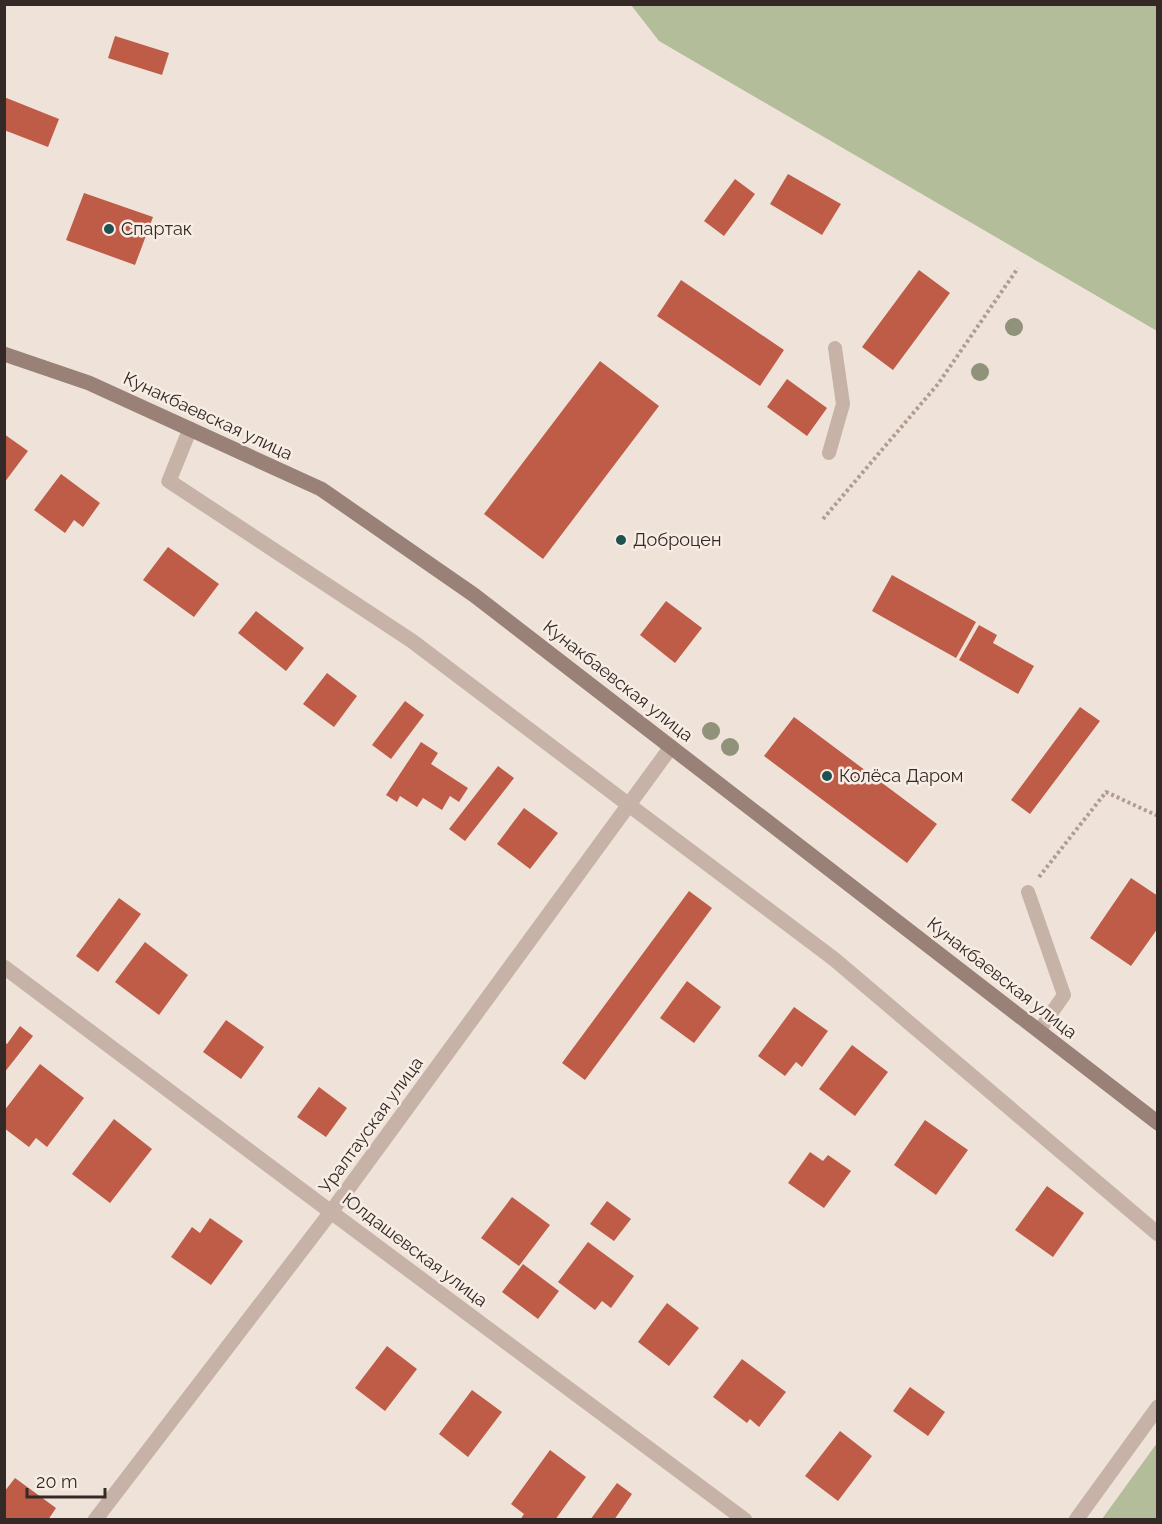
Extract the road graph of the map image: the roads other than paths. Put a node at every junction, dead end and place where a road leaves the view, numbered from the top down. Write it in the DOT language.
graph roads {
  1 [pos="835,348"];
  2 [pos="4,354"];
  3 [pos="190,429"];
  4 [pos="829,453"];
  5 [pos="671,747"];
  6 [pos="628,806"];
  7 [pos="1028,892"];
  8 [pos="4,967"];
  9 [pos="1039,1031"];
  10 [pos="1158,1123"];
  11 [pos="331,1212"];
  12 [pos="1158,1234"];
  13 [pos="1158,1407"];
  14 [pos="95,1520"];
  15 [pos="745,1520"];
  16 [pos="1076,1520"];
  1 -- 4 [label="lane"];
  2 -- 3 [label="main road, Кунакбаевская улица"];
  3 -- 5 [label="main road, Кунакбаевская улица"];
  3 -- 6 [label="street"];
  5 -- 6 [label="street, Уралтауская улица"];
  5 -- 9 [label="main road, Кунакбаевская улица"];
  6 -- 11 [label="street, Уралтауская улица"];
  6 -- 12 [label="street"];
  7 -- 9 [label="lane"];
  8 -- 11 [label="street, Юлдашевская улица"];
  9 -- 10 [label="main road, Кунакбаевская улица"];
  11 -- 14 [label="street, Уралтауская улица"];
  11 -- 15 [label="street, Юлдашевская улица"];
  13 -- 16 [label="street"];
}
